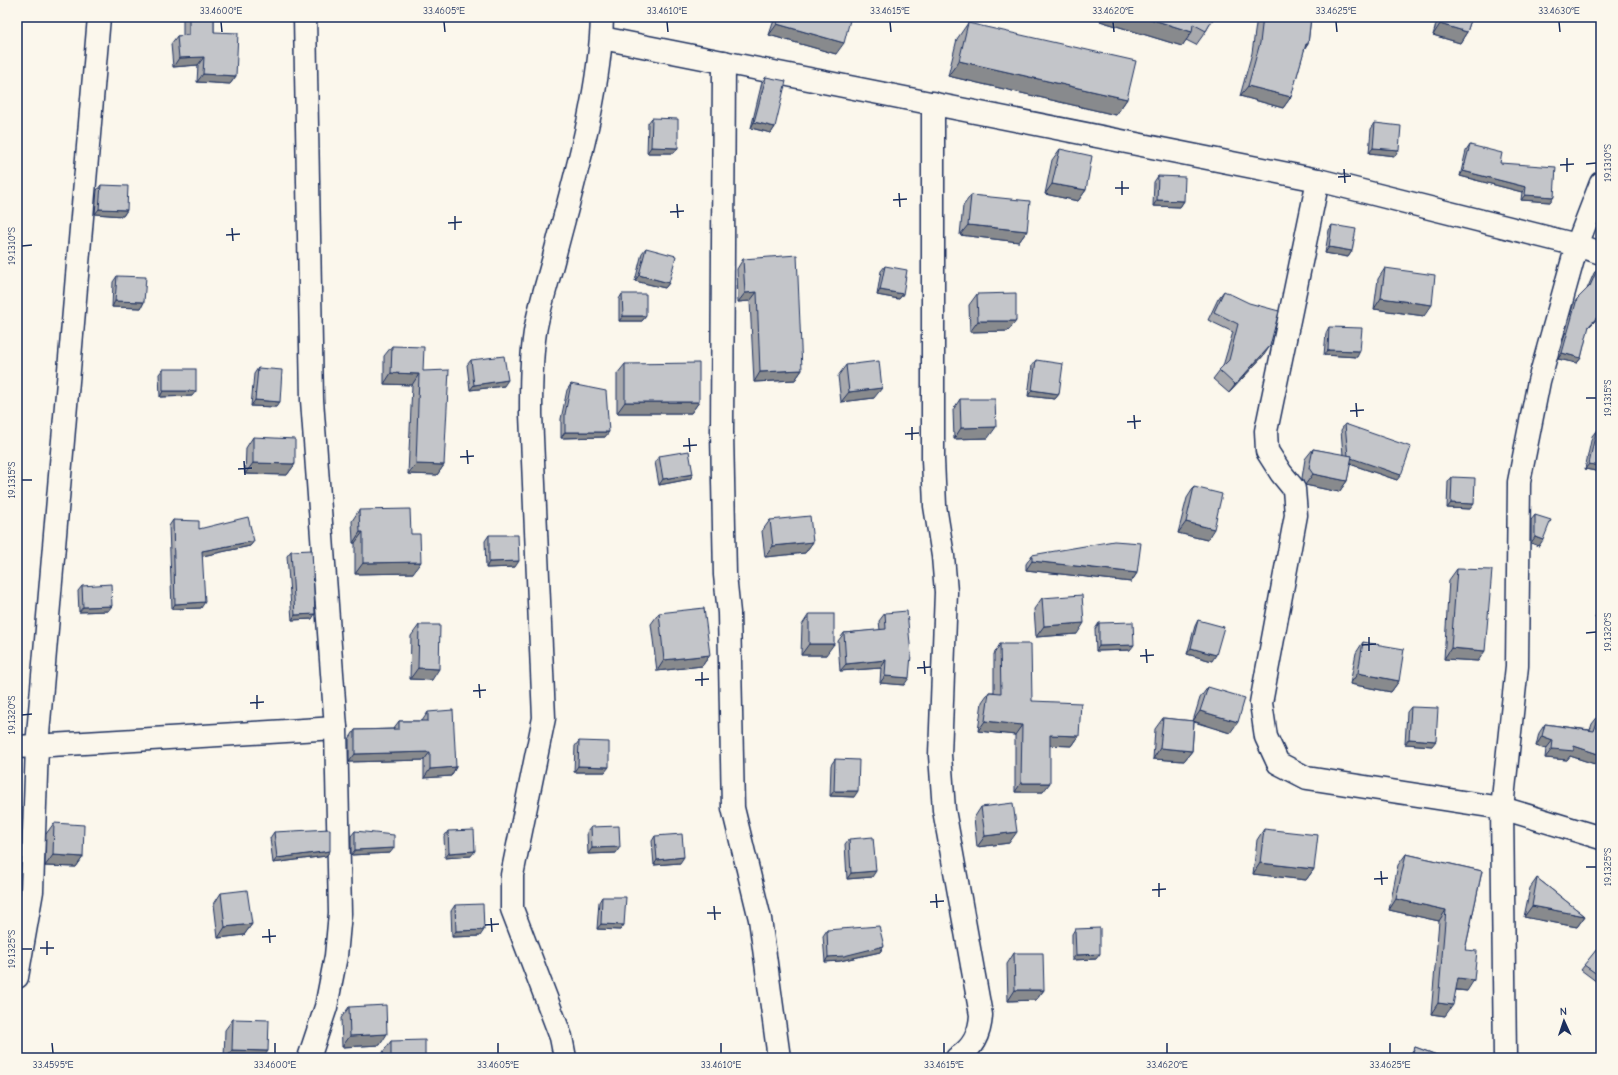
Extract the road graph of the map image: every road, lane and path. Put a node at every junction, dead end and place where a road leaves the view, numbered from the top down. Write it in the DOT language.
graph roads {
  1 [pos="99,17"];
  2 [pos="305,17"];
  3 [pos="602,27"];
  4 [pos="724,62"];
  5 [pos="933,104"];
  6 [pos="1318,180"];
  7 [pos="1601,183"];
  8 [pos="1577,245"];
  9 [pos="1601,253"];
  10 [pos="336,728"];
  11 [pos="27,746"];
  12 [pos="1502,808"];
  13 [pos="1601,838"];
  14 [pos="17,977"];
  15 [pos="309,1058"];
  16 [pos="565,1058"];
  17 [pos="779,1058"];
  18 [pos="957,1058"];
  19 [pos="1505,1058"];
  1 -- 11 [label="street"];
  2 -- 10 [label="street"];
  3 -- 4 [label="street"];
  3 -- 16 [label="street"];
  4 -- 5 [label="street"];
  4 -- 17 [label="street"];
  5 -- 6 [label="street"];
  5 -- 18 [label="street"];
  6 -- 8 [label="street"];
  6 -- 12 [label="street"];
  7 -- 8 [label="street"];
  8 -- 9 [label="street"];
  8 -- 12 [label="street"];
  10 -- 11 [label="street"];
  10 -- 15 [label="street"];
  11 -- 14 [label="street"];
  12 -- 13 [label="street"];
  12 -- 19 [label="street"];
}
